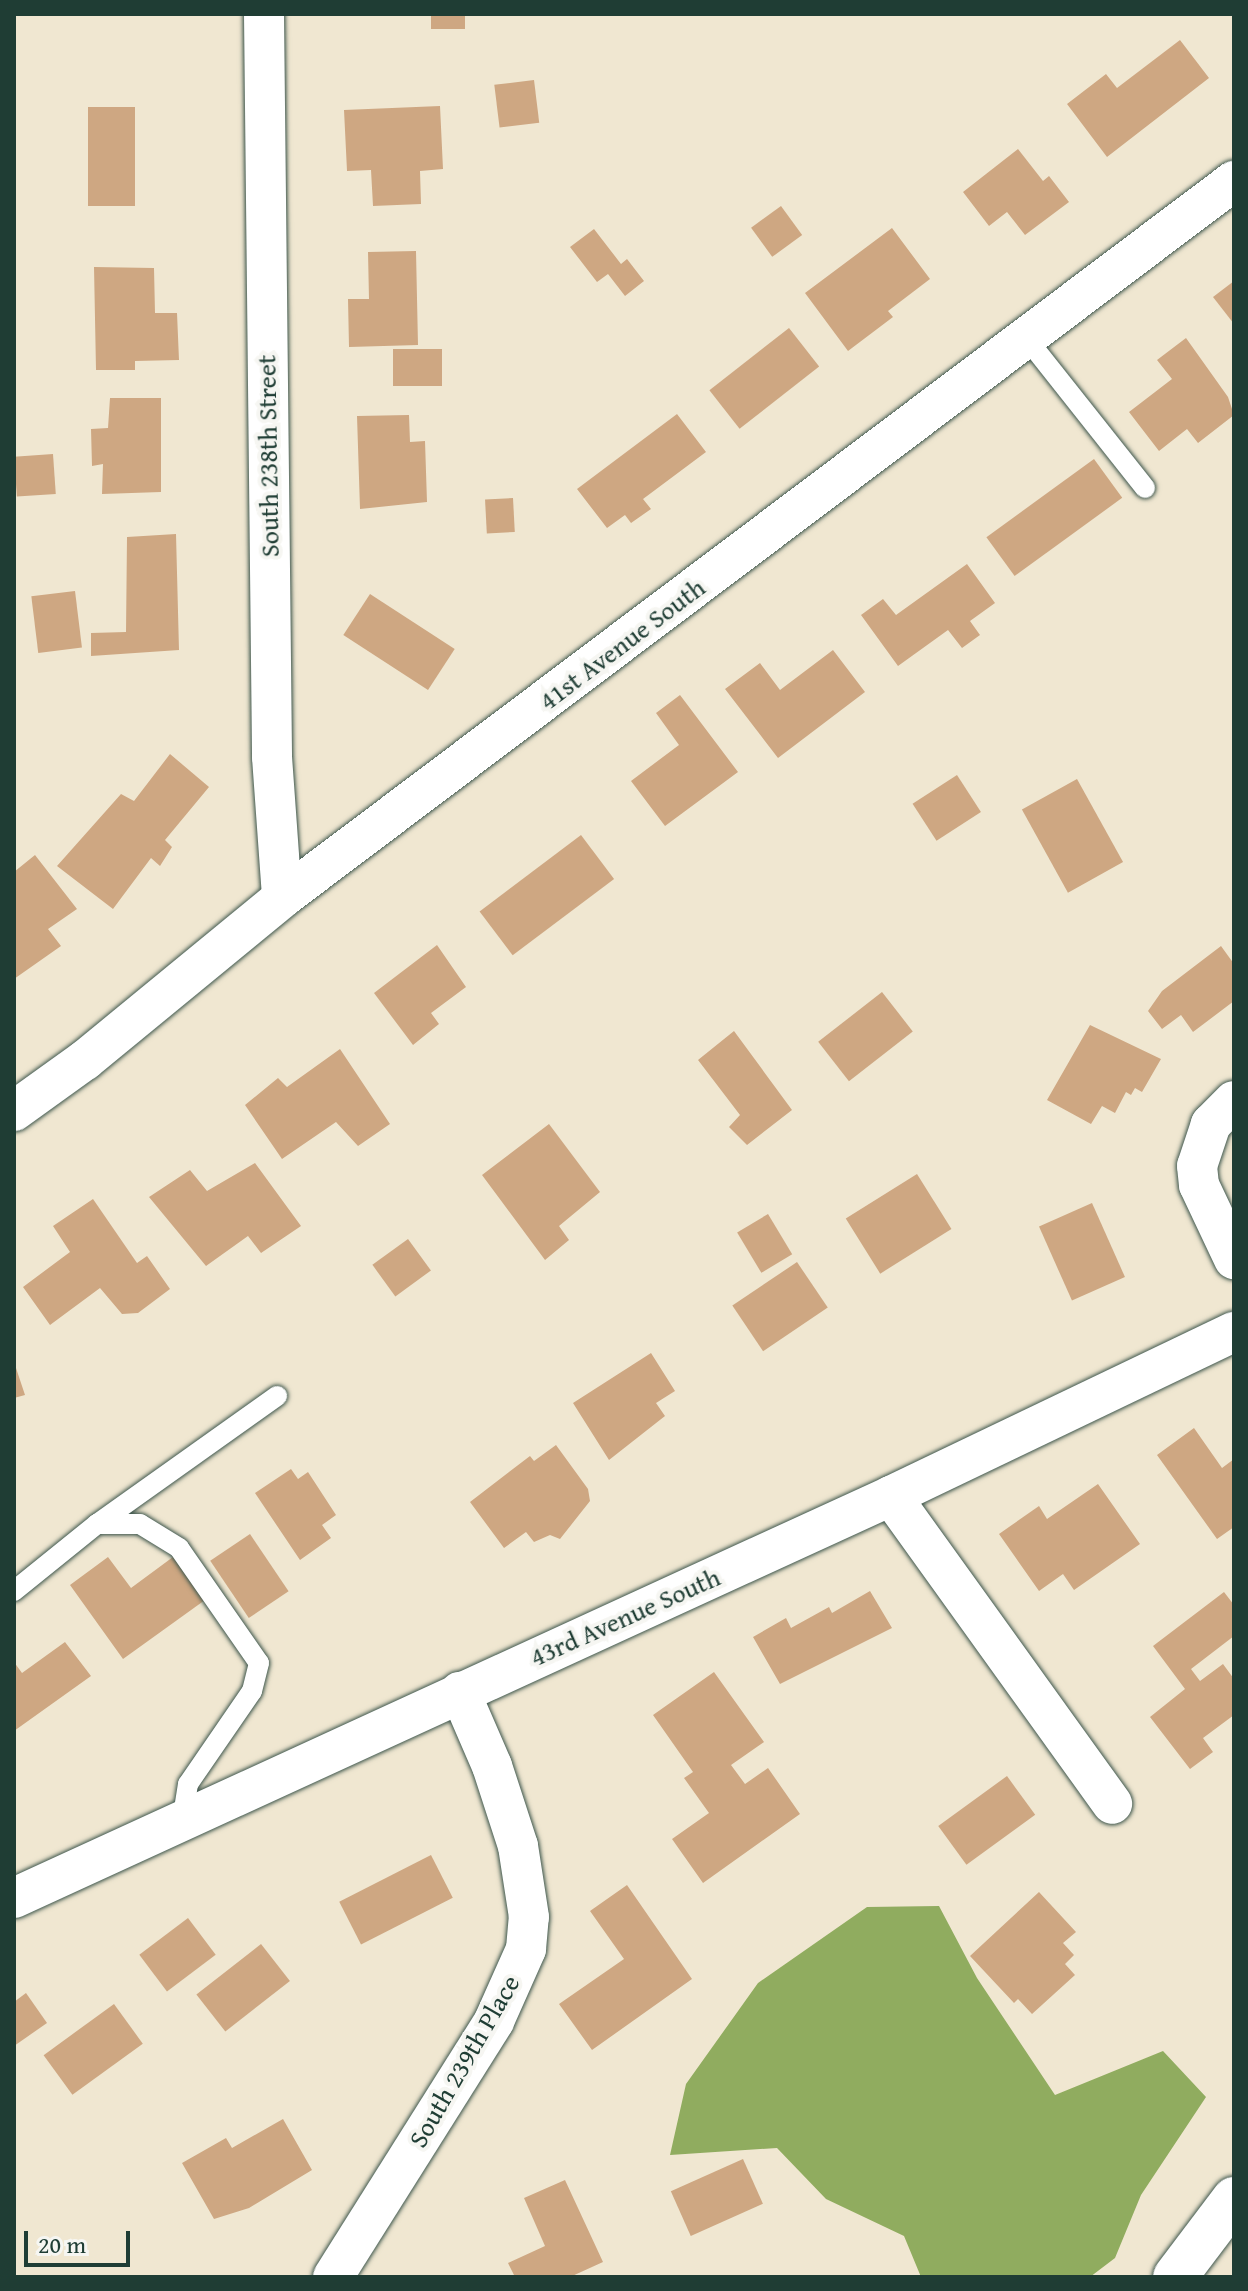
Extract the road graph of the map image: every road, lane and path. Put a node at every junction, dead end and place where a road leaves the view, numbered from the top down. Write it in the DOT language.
graph roads {
  1 [pos="264,14"];
  2 [pos="1234,181"];
  3 [pos="1027,339"];
  4 [pos="1145,488"];
  5 [pos="282,898"];
  6 [pos="1234,1101"];
  7 [pos="14,1111"];
  8 [pos="1234,1259"];
  9 [pos="1234,1332"];
  10 [pos="277,1396"];
  11 [pos="891,1496"];
  12 [pos="97,1524"];
  13 [pos="14,1591"];
  14 [pos="460,1692"];
  15 [pos="1112,1804"];
  16 [pos="182,1820"];
  17 [pos="14,1898"];
  18 [pos="1234,2199"];
  19 [pos="333,2277"];
  20 [pos="1175,2277"];
  1 -- 5 [label="street, South 238th Street"];
  2 -- 3 [label="street, 41st Avenue South"];
  3 -- 4 [label="lane"];
  3 -- 5 [label="street, 41st Avenue South"];
  5 -- 7 [label="street, 41st Avenue South"];
  6 -- 8 [label="street"];
  9 -- 11 [label="street, 43rd Avenue South"];
  10 -- 12 [label="lane"];
  11 -- 14 [label="street, 43rd Avenue South"];
  11 -- 15 [label="street"];
  12 -- 13 [label="lane"];
  12 -- 16 [label="lane"];
  14 -- 16 [label="street, 43rd Avenue South"];
  14 -- 19 [label="street, South 239th Place"];
  16 -- 17 [label="street, 43rd Avenue South"];
  18 -- 20 [label="highway"];
}
